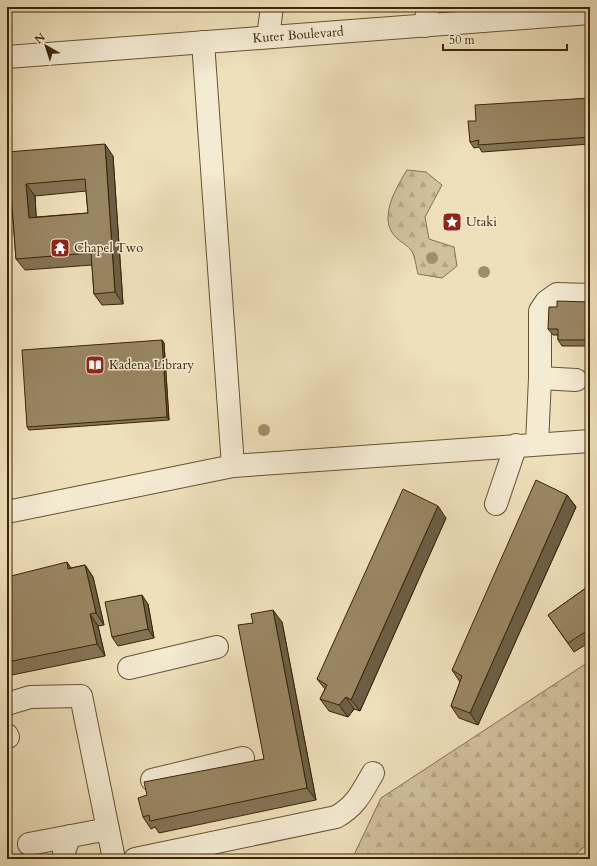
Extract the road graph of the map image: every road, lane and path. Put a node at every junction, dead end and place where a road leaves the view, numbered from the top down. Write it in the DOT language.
graph roads {
  1 [pos="272,7"];
  2 [pos="590,13"];
  3 [pos="427,16"];
  4 [pos="268,37"];
  5 [pos="203,42"];
  6 [pos="7,57"];
  7 [pos="590,295"];
  8 [pos="540,378"];
  9 [pos="576,380"];
  10 [pos="590,441"];
  11 [pos="526,445"];
  12 [pos="233,466"];
  13 [pos="496,504"];
  14 [pos="7,512"];
  15 [pos="217,647"];
  16 [pos="129,668"];
  17 [pos="7,704"];
  18 [pos="243,758"];
  19 [pos="373,773"];
  20 [pos="152,780"];
  21 [pos="108,829"];
  22 [pos="70,836"];
  23 [pos="29,844"];
  24 [pos="65,859"];
  25 [pos="114,859"];
  26 [pos="135,859"];
  1 -- 4 [label="street"];
  2 -- 3 [label="street, Kuter Boulevard"];
  3 -- 4 [label="street, Kuter Boulevard"];
  4 -- 5 [label="street, Kuter Boulevard"];
  5 -- 6 [label="street, Kuter Boulevard"];
  5 -- 12 [label="street"];
  7 -- 8 [label="street"];
  8 -- 9 [label="street"];
  8 -- 11 [label="street"];
  10 -- 11 [label="street"];
  11 -- 12 [label="street"];
  11 -- 13 [label="street"];
  12 -- 14 [label="street"];
  15 -- 16 [label="street"];
  17 -- 21 [label="street"];
  18 -- 20 [label="street"];
  19 -- 26 [label="street"];
  21 -- 22 [label="street"];
  21 -- 25 [label="street"];
  22 -- 23 [label="street"];
  22 -- 24 [label="street"];
}
